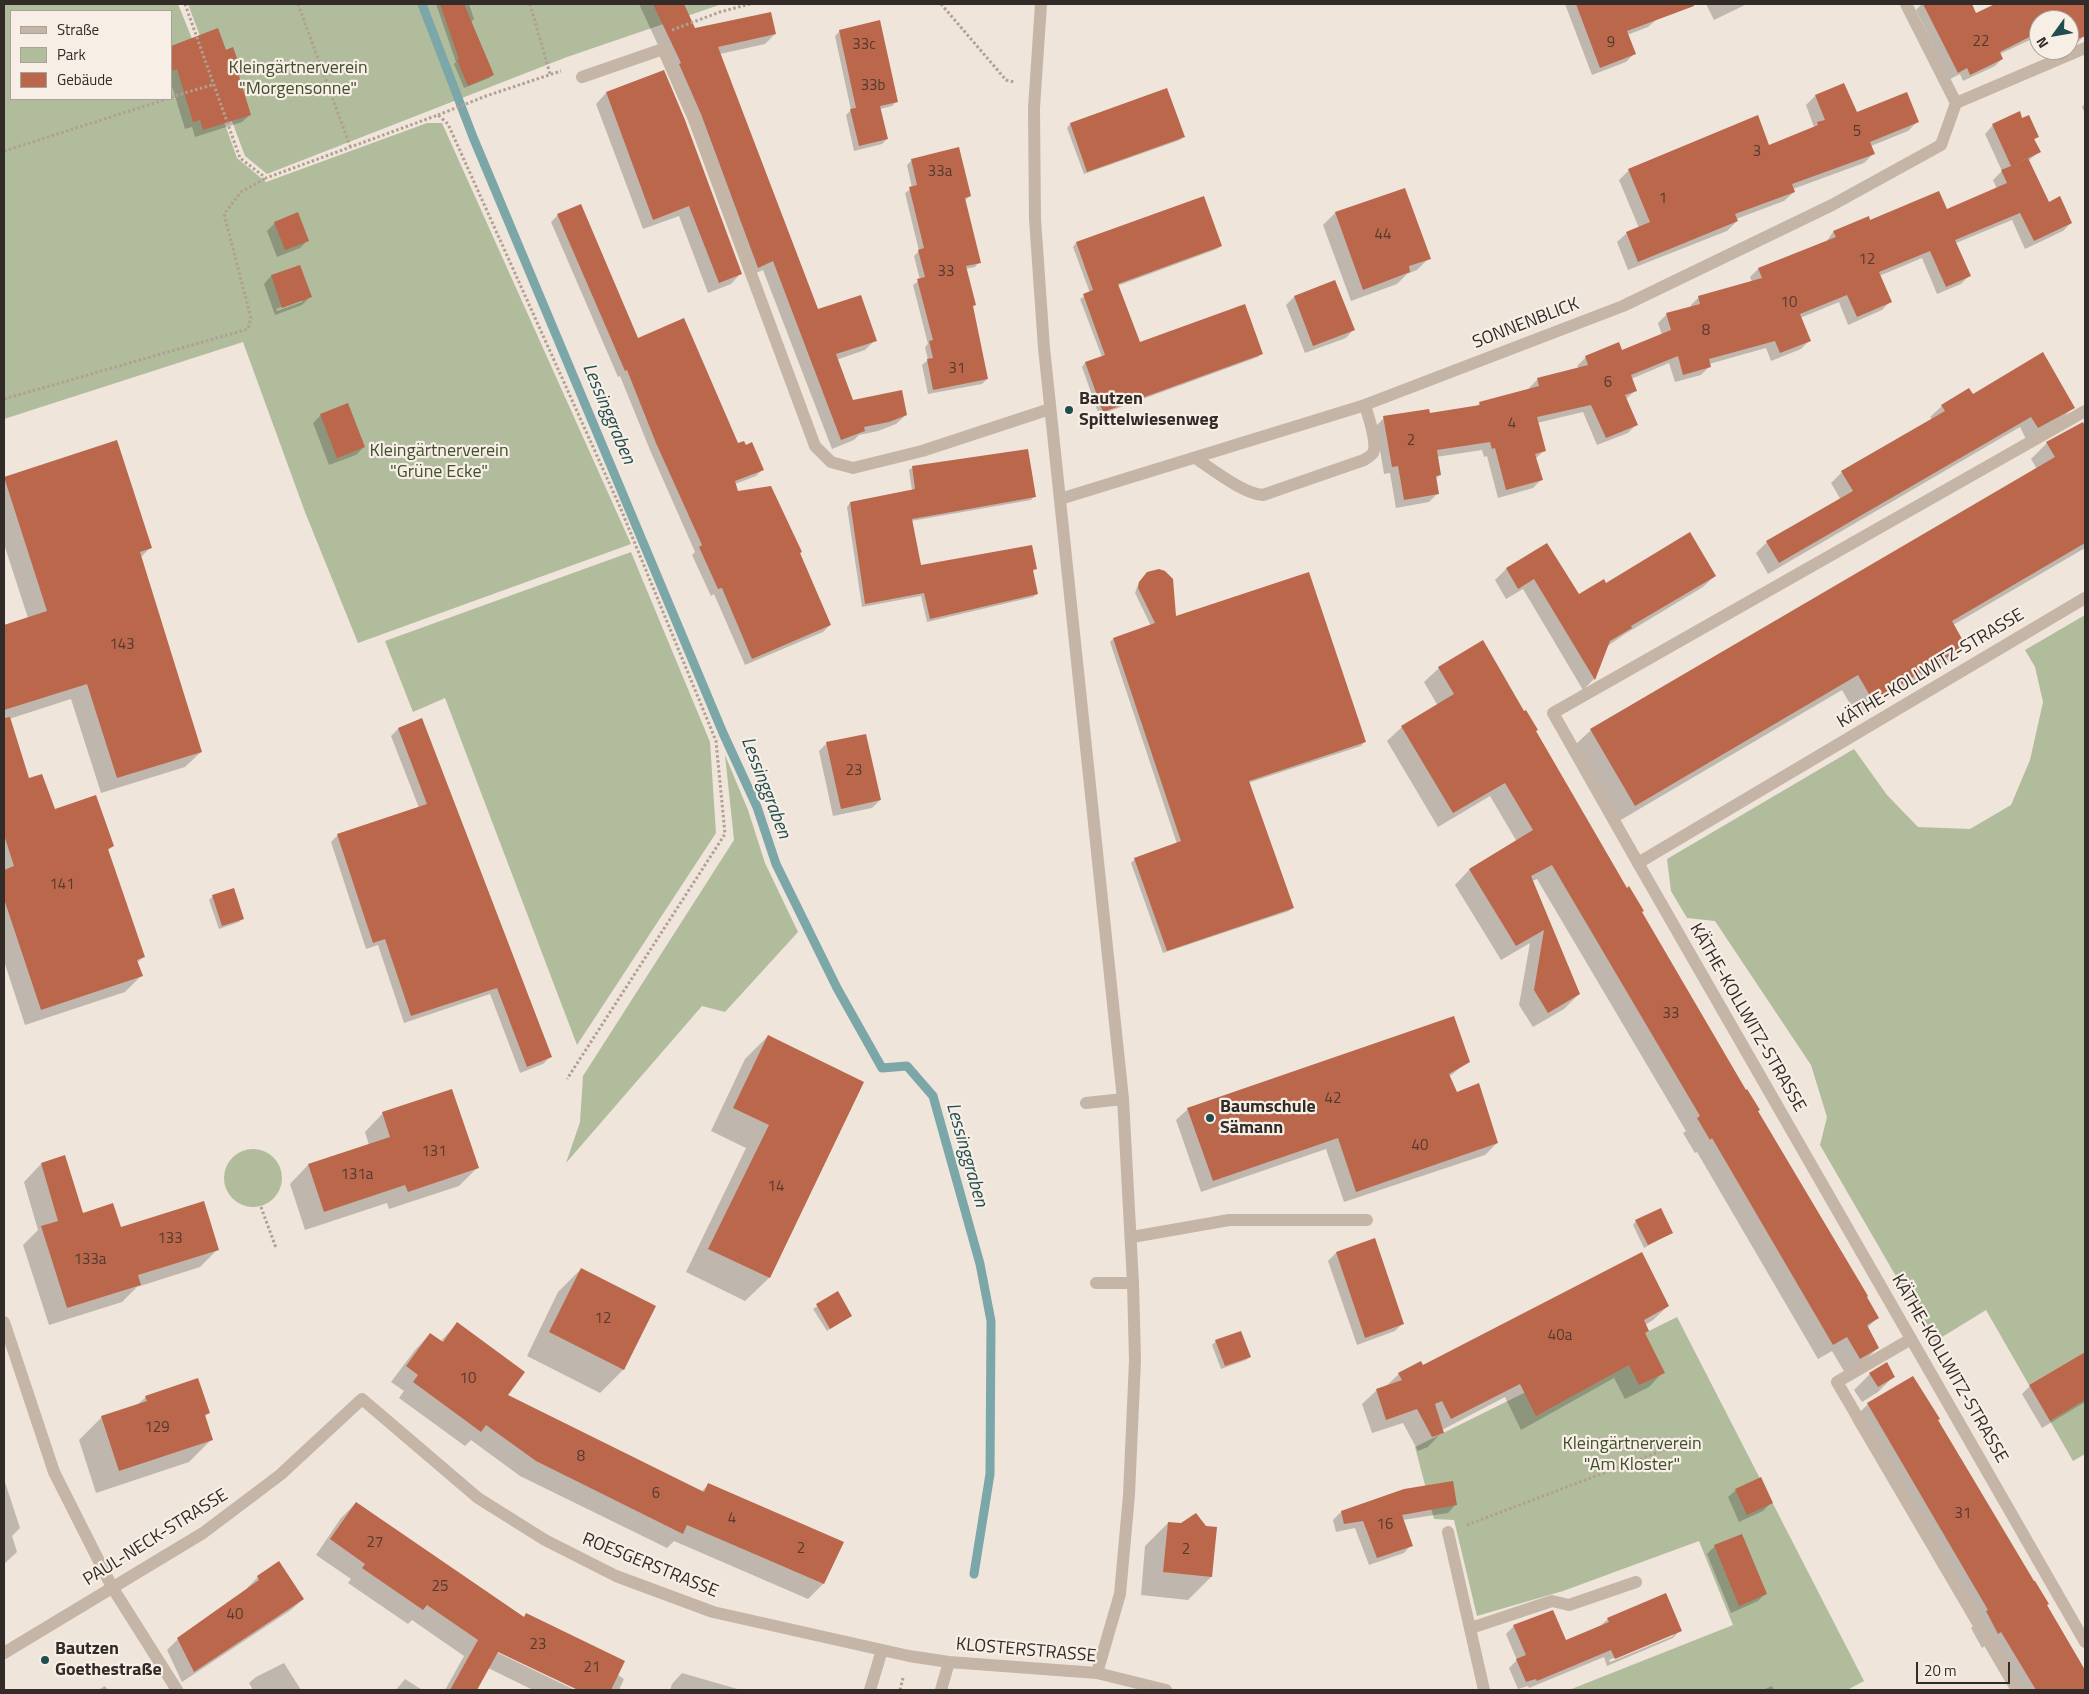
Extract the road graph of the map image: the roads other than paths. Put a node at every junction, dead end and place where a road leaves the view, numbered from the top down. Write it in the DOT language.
graph roads {
  1 [pos="1041,4"];
  2 [pos="1906,4"];
  3 [pos="2085,48"];
  4 [pos="582,77"];
  5 [pos="1956,103"];
  6 [pos="1365,405"];
  7 [pos="1050,409"];
  8 [pos="2085,411"];
  9 [pos="1194,458"];
  10 [pos="1060,499"];
  11 [pos="2085,598"];
  12 [pos="1638,864"];
  13 [pos="1123,1099"];
  14 [pos="1086,1103"];
  15 [pos="1367,1220"];
  16 [pos="1132,1237"];
  17 [pos="1096,1283"];
  18 [pos="1134,1283"];
  19 [pos="4,1322"];
  20 [pos="1911,1338"];
  21 [pos="362,1399"];
  22 [pos="1448,1532"];
  23 [pos="1636,1582"];
  24 [pos="112,1587"];
  25 [pos="1471,1628"];
  26 [pos="2085,1642"];
  27 [pos="882,1650"];
  28 [pos="4,1653"];
  29 [pos="950,1662"];
  30 [pos="1097,1673"];
  31 [pos="177,1690"];
  32 [pos="870,1690"];
  33 [pos="941,1690"];
  34 [pos="1166,1690"];
  35 [pos="1484,1690"];
  36 [pos="2018,1690"];
  1 -- 7 [label="street"];
  2 -- 5 [label="street"];
  3 -- 5 [label="street"];
  4 -- 7 [label="street"];
  5 -- 6 [label="street, SONNENBLICK"];
  6 -- 9 [label="street, SONNENBLICK"];
  6 -- 9 [label="street"];
  7 -- 10 [label="street"];
  8 -- 12 [label="street"];
  9 -- 10 [label="street, SONNENBLICK"];
  10 -- 13 [label="street"];
  11 -- 12 [label="street, KÄTHE-KOLLWITZ-STRASSE"];
  12 -- 20 [label="street, KÄTHE-KOLLWITZ-STRASSE"];
  13 -- 14 [label="street"];
  13 -- 16 [label="street"];
  15 -- 16 [label="street"];
  16 -- 18 [label="street"];
  17 -- 18 [label="street"];
  18 -- 30 [label="street"];
  19 -- 24 [label="street"];
  20 -- 26 [label="street, KÄTHE-KOLLWITZ-STRASSE"];
  20 -- 36 [label="street"];
  21 -- 24 [label="street, PAUL-NECK-STRASSE"];
  21 -- 27 [label="street, ROESGERSTRASSE"];
  22 -- 25 [label="street"];
  23 -- 25 [label="street"];
  24 -- 28 [label="street, PAUL-NECK-STRASSE"];
  24 -- 31 [label="street"];
  25 -- 35 [label="street"];
  27 -- 29 [label="street, KLOSTERSTRASSE"];
  27 -- 32 [label="street"];
  29 -- 30 [label="street, KLOSTERSTRASSE"];
  29 -- 33 [label="street"];
  30 -- 34 [label="street, KLOSTERSTRASSE"];
}
